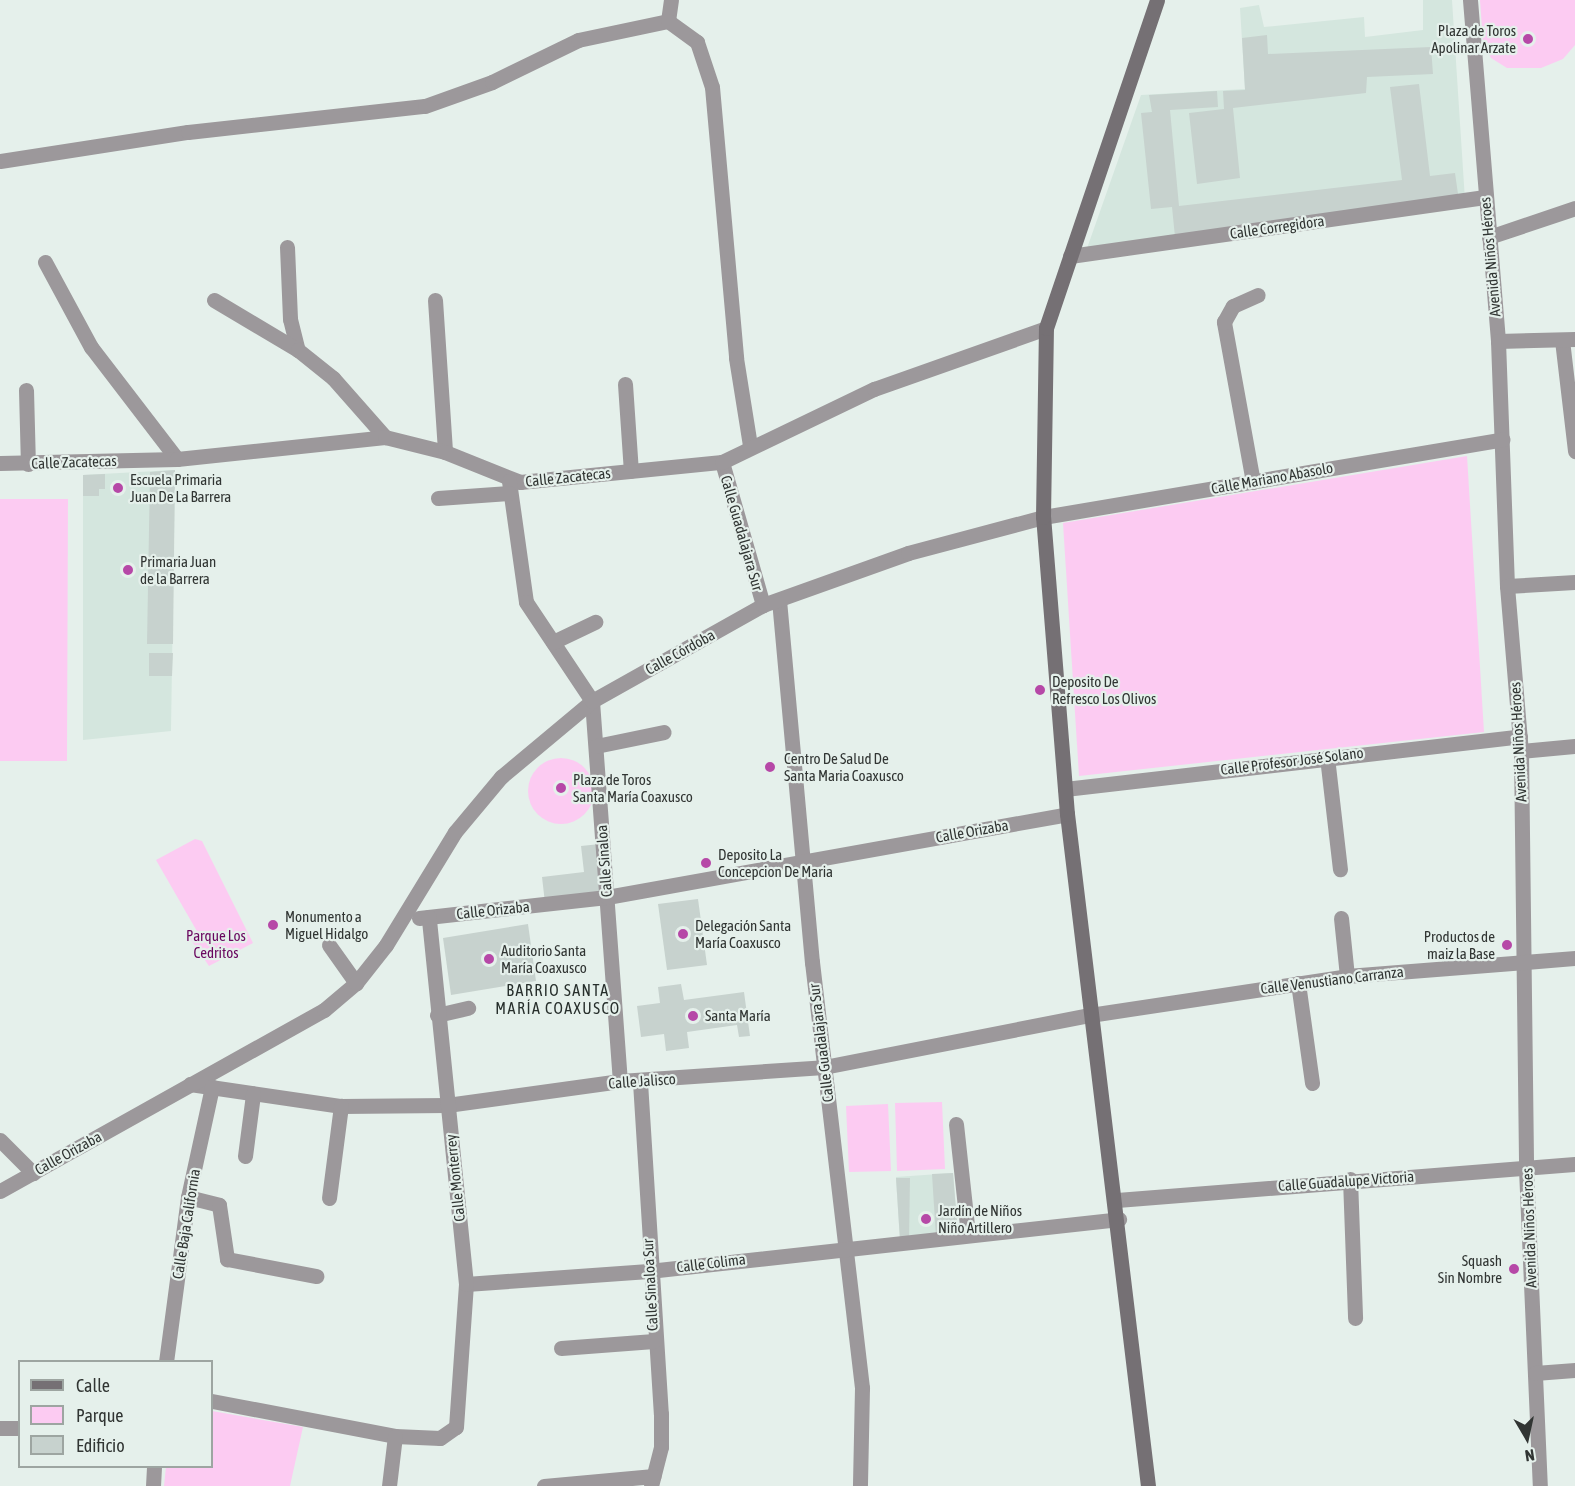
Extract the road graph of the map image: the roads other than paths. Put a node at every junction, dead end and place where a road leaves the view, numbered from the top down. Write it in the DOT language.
graph roads {
  1 [pos="671,0"];
  2 [pos="1157,0"];
  3 [pos="1470,0"];
  4 [pos="668,21"];
  5 [pos="0,161"];
  6 [pos="1485,197"];
  7 [pos="1575,208"];
  8 [pos="1489,237"];
  9 [pos="286,247"];
  10 [pos="1070,256"];
  11 [pos="45,262"];
  12 [pos="1258,295"];
  13 [pos="214,300"];
  14 [pos="435,300"];
  15 [pos="1046,328"];
  16 [pos="1569,340"];
  17 [pos="1498,341"];
  18 [pos="298,350"];
  19 [pos="625,384"];
  20 [pos="26,390"];
  21 [pos="385,437"];
  22 [pos="1502,439"];
  23 [pos="750,445"];
  24 [pos="1575,451"];
  25 [pos="445,452"];
  26 [pos="177,459"];
  27 [pos="722,462"];
  28 [pos="0,464"];
  29 [pos="28,464"];
  30 [pos="631,471"];
  31 [pos="1253,482"];
  32 [pos="509,487"];
  33 [pos="438,498"];
  34 [pos="1043,517"];
  35 [pos="1575,582"];
  36 [pos="1507,586"];
  37 [pos="779,600"];
  38 [pos="763,605"];
  39 [pos="595,622"];
  40 [pos="553,642"];
  41 [pos="592,701"];
  42 [pos="664,732"];
  43 [pos="1520,744"];
  44 [pos="596,746"];
  45 [pos="1575,746"];
  46 [pos="1327,757"];
  47 [pos="1065,789"];
  48 [pos="1067,814"];
  49 [pos="804,862"];
  50 [pos="1340,869"];
  51 [pos="607,897"];
  52 [pos="429,917"];
  53 [pos="407,918"];
  54 [pos="1341,918"];
  55 [pos="329,945"];
  56 [pos="1575,958"];
  57 [pos="1526,961"];
  58 [pos="1347,976"];
  59 [pos="356,983"];
  60 [pos="1298,983"];
  61 [pos="468,1008"];
  62 [pos="436,1015"];
  63 [pos="1090,1015"];
  64 [pos="824,1067"];
  65 [pos="620,1082"];
  66 [pos="640,1082"];
  67 [pos="1312,1083"];
  68 [pos="190,1084"];
  69 [pos="212,1087"];
  70 [pos="253,1094"];
  71 [pos="447,1105"];
  72 [pos="341,1106"];
  73 [pos="956,1124"];
  74 [pos="0,1140"];
  75 [pos="245,1156"];
  76 [pos="1575,1164"];
  77 [pos="1526,1169"];
  78 [pos="33,1173"];
  79 [pos="1350,1179"];
  80 [pos="0,1191"];
  81 [pos="188,1197"];
  82 [pos="329,1198"];
  83 [pos="1117,1200"];
  84 [pos="1119,1219"];
  85 [pos="968,1233"];
  86 [pos="849,1248"];
  87 [pos="649,1270"];
  88 [pos="316,1276"];
  89 [pos="466,1284"];
  90 [pos="1355,1318"];
  91 [pos="654,1341"];
  92 [pos="561,1348"];
  93 [pos="166,1360"];
  94 [pos="1575,1370"];
  95 [pos="1536,1373"];
  96 [pos="213,1401"];
  97 [pos="0,1428"];
  98 [pos="18,1428"];
  99 [pos="395,1436"];
  100 [pos="154,1468"];
  101 [pos="652,1481"];
  102 [pos="153,1486"];
  103 [pos="389,1486"];
  104 [pos="544,1486"];
  105 [pos="860,1486"];
  106 [pos="1149,1486"];
  107 [pos="1540,1486"];
  1 -- 4 [label="street"];
  2 -- 10 [label="street"];
  3 -- 6 [label="street, Avenida Niños Héroes"];
  4 -- 5 [label="street"];
  4 -- 23 [label="street"];
  6 -- 8 [label="street, Avenida Niños Héroes"];
  6 -- 10 [label="street, Calle Corregidora"];
  7 -- 8 [label="street"];
  8 -- 17 [label="street, Avenida Niños Héroes"];
  9 -- 18 [label="street"];
  10 -- 15 [label="street"];
  11 -- 26 [label="street"];
  12 -- 31 [label="street"];
  13 -- 18 [label="street"];
  14 -- 25 [label="street"];
  15 -- 23 [label="street, Calle Zacatecas"];
  15 -- 34 [label="street"];
  16 -- 17 [label="street"];
  16 -- 24 [label="street"];
  17 -- 22 [label="street, Avenida Niños Héroes"];
  18 -- 21 [label="street"];
  19 -- 30 [label="street"];
  20 -- 29 [label="street"];
  21 -- 25 [label="street, Calle Zacatecas"];
  21 -- 26 [label="street, Calle Zacatecas"];
  22 -- 31 [label="street, Calle Mariano Abasolo"];
  22 -- 36 [label="street, Avenida Niños Héroes"];
  23 -- 27 [label="street, Calle Zacatecas"];
  25 -- 32 [label="street, Calle Zacatecas"];
  26 -- 29 [label="street, Calle Zacatecas"];
  27 -- 30 [label="street, Calle Zacatecas"];
  27 -- 38 [label="street, Calle Guadalajara Sur"];
  28 -- 29 [label="street, Calle Zacatecas"];
  30 -- 32 [label="street, Calle Zacatecas"];
  31 -- 34 [label="street, Calle Mariano Abasolo"];
  32 -- 33 [label="street"];
  32 -- 40 [label="street, Calle Sinaloa"];
  34 -- 37 [label="street, Calle Córdoba"];
  34 -- 47 [label="street"];
  35 -- 36 [label="street"];
  36 -- 43 [label="street, Avenida Niños Héroes"];
  37 -- 38 [label="street, Calle Córdoba"];
  37 -- 49 [label="street, Calle Guadalajara Sur"];
  38 -- 41 [label="street, Calle Córdoba"];
  39 -- 40 [label="street"];
  40 -- 41 [label="street, Calle Sinaloa"];
  41 -- 44 [label="street, Calle Sinaloa"];
  41 -- 53 [label="street, Calle Córdoba"];
  42 -- 44 [label="street"];
  43 -- 45 [label="street, Calle Profesor José Solano"];
  43 -- 46 [label="street, Calle Profesor José Solano"];
  43 -- 57 [label="street, Avenida Niños Héroes"];
  44 -- 51 [label="street, Calle Sinaloa"];
  46 -- 47 [label="street, Calle Profesor José Solano"];
  46 -- 50 [label="street"];
  47 -- 48 [label="street"];
  48 -- 49 [label="street, Calle Orizaba"];
  48 -- 63 [label="street"];
  49 -- 51 [label="street, Calle Orizaba"];
  49 -- 64 [label="street, Calle Guadalajara Sur"];
  51 -- 52 [label="street, Calle Orizaba"];
  51 -- 65 [label="street, Calle Sinaloa"];
  52 -- 53 [label="street, Calle Orizaba"];
  52 -- 62 [label="street, Calle Monterrey"];
  53 -- 59 [label="street, Calle Orizaba"];
  54 -- 58 [label="street"];
  55 -- 59 [label="street"];
  56 -- 57 [label="street, Calle Venustiano Carranza"];
  57 -- 58 [label="street, Calle Venustiano Carranza"];
  57 -- 77 [label="street, Avenida Niños Héroes"];
  58 -- 60 [label="street, Calle Venustiano Carranza"];
  59 -- 68 [label="street, Calle Orizaba"];
  60 -- 63 [label="street, Calle Venustiano Carranza"];
  60 -- 67 [label="street"];
  61 -- 62 [label="street"];
  62 -- 71 [label="street, Calle Monterrey"];
  63 -- 64 [label="street, Calle Jalisco"];
  63 -- 83 [label="street"];
  64 -- 66 [label="street, Calle Jalisco"];
  64 -- 86 [label="street, Calle Guadalajara Sur"];
  65 -- 66 [label="street, Calle Jalisco"];
  65 -- 71 [label="street, Calle Jalisco"];
  66 -- 87 [label="street, Calle Sinaloa Sur"];
  68 -- 69 [label="street, Calle Jalisco"];
  68 -- 78 [label="street, Calle Orizaba"];
  69 -- 70 [label="street, Calle Jalisco"];
  69 -- 81 [label="street, Calle Baja California"];
  70 -- 72 [label="street, Calle Jalisco"];
  70 -- 75 [label="street"];
  71 -- 72 [label="street, Calle Jalisco"];
  71 -- 89 [label="street, Calle Monterrey"];
  72 -- 82 [label="street"];
  73 -- 85 [label="street"];
  74 -- 78 [label="street"];
  76 -- 77 [label="street, Calle Guadalupe Victoria"];
  77 -- 79 [label="street, Calle Guadalupe Victoria"];
  77 -- 95 [label="street, Avenida Niños Héroes"];
  78 -- 80 [label="street, Calle Orizaba"];
  79 -- 83 [label="street, Calle Guadalupe Victoria"];
  79 -- 90 [label="street"];
  81 -- 88 [label="street"];
  81 -- 93 [label="street, Calle Baja California"];
  83 -- 84 [label="street"];
  84 -- 85 [label="street"];
  84 -- 106 [label="street"];
  85 -- 86 [label="street"];
  86 -- 87 [label="street, Calle Colima"];
  86 -- 105 [label="street, Calle Guadalajara Sur"];
  87 -- 89 [label="street, Calle Colima"];
  87 -- 91 [label="street, Calle Sinaloa Sur"];
  89 -- 99 [label="street, Calle Monterrey"];
  91 -- 92 [label="street"];
  91 -- 101 [label="street, Calle Sinaloa Sur"];
  94 -- 95 [label="street"];
  95 -- 107 [label="street, Avenida Niños Héroes"];
  96 -- 99 [label="street"];
  97 -- 98 [label="street"];
  99 -- 103 [label="street"];
  100 -- 102 [label="street"];
  101 -- 104 [label="street"];
}
